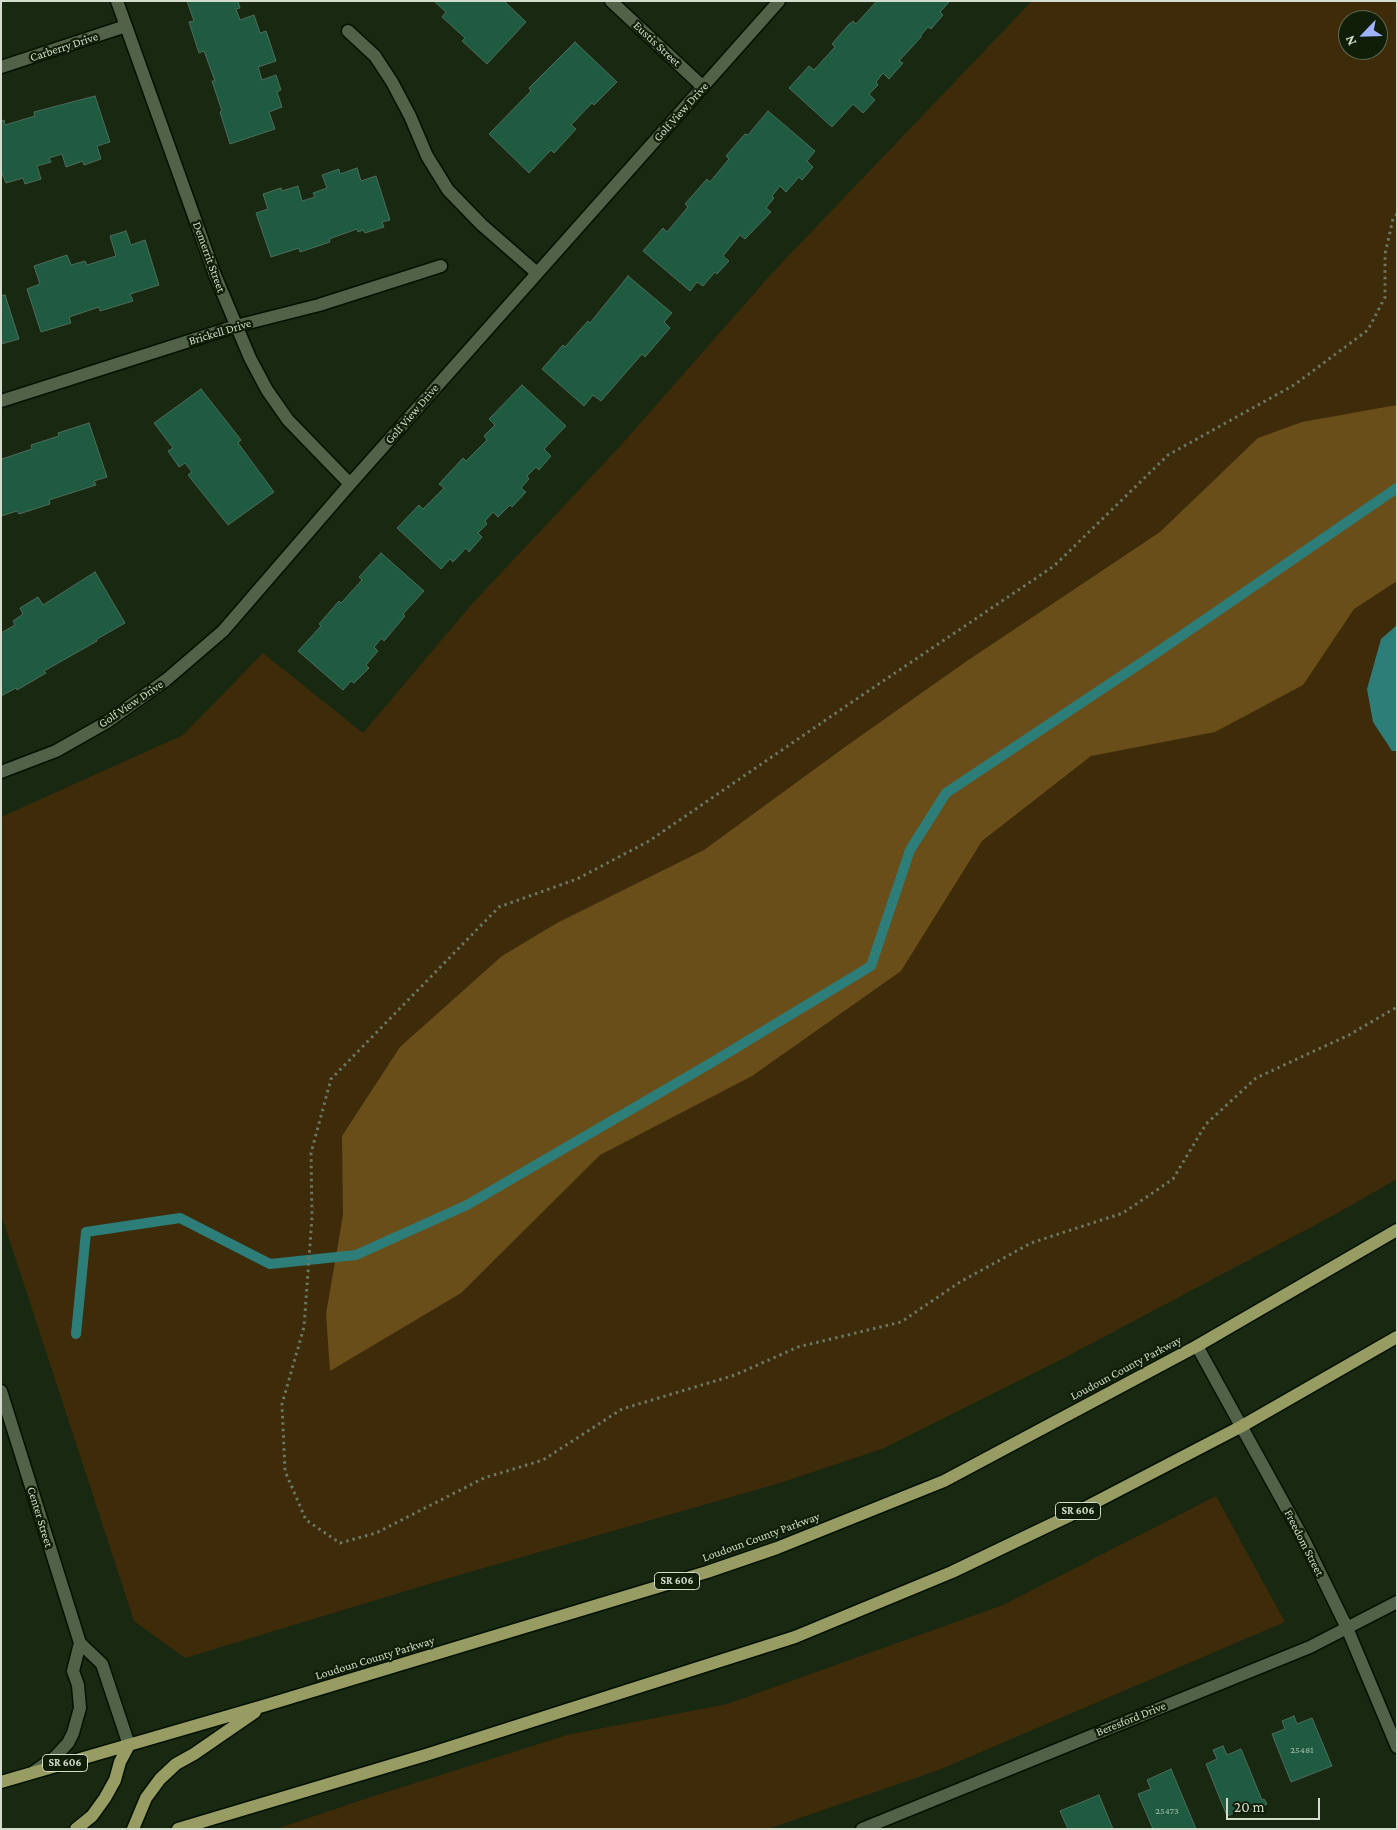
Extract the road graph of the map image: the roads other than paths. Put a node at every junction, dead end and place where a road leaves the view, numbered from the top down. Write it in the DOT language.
graph roads {
  1 [pos="118,1"];
  2 [pos="611,1"];
  3 [pos="779,1"];
  4 [pos="126,26"];
  5 [pos="348,30"];
  6 [pos="1,67"];
  7 [pos="703,87"];
  8 [pos="441,266"];
  9 [pos="537,273"];
  10 [pos="236,326"];
  11 [pos="1,401"];
  12 [pos="350,484"];
  13 [pos="1,772"];
  14 [pos="1397,1230"];
  15 [pos="1397,1337"];
  16 [pos="1197,1346"];
  17 [pos="1,1391"];
  18 [pos="1242,1426"];
  19 [pos="1397,1602"];
  20 [pos="1348,1628"];
  21 [pos="80,1643"];
  22 [pos="263,1706"];
  23 [pos="129,1745"];
  24 [pos="1397,1747"];
  25 [pos="30,1774"];
  26 [pos="1,1782"];
  27 [pos="228,1813"];
  28 [pos="76,1829"];
  29 [pos="134,1829"];
  30 [pos="178,1829"];
  31 [pos="205,1829"];
  32 [pos="862,1829"];
  1 -- 4 [label="street, Demerrit Street"];
  2 -- 7 [label="street, Eustis Street"];
  3 -- 7 [label="street, Golf View Drive"];
  4 -- 6 [label="street, Carberry Drive"];
  4 -- 10 [label="street, Demerrit Street"];
  5 -- 9 [label="street"];
  7 -- 9 [label="street, Golf View Drive"];
  8 -- 10 [label="street, Brickell Drive"];
  9 -- 12 [label="street, Golf View Drive"];
  10 -- 11 [label="street, Brickell Drive"];
  10 -- 12 [label="street, Demerrit Street"];
  12 -- 13 [label="street, Golf View Drive"];
  14 -- 16 [label="main road, Loudoun County Parkway / SR 606"];
  15 -- 18 [label="main road, SR 606"];
  16 -- 18 [label="street, Freedom Street"];
  16 -- 22 [label="main road, Loudoun County Parkway / SR 606"];
  17 -- 21 [label="street, Center Street"];
  18 -- 20 [label="street, Freedom Street"];
  18 -- 27 [label="main road, SR 606"];
  19 -- 20 [label="street, Beresford Drive"];
  20 -- 24 [label="street, Freedom Street"];
  20 -- 32 [label="street, Beresford Drive"];
  21 -- 23 [label="street, Center Street"];
  21 -- 25 [label="street"];
  22 -- 23 [label="main road, Loudoun County Parkway / SR 606"];
  22 -- 29 [label="main road"];
  23 -- 25 [label="main road, Loudoun County Parkway / SR 606"];
  23 -- 28 [label="main road"];
  25 -- 26 [label="main road, Loudoun County Parkway / SR 606"];
  27 -- 30 [label="main road, SR 606"];
  27 -- 31 [label="street"];
}
